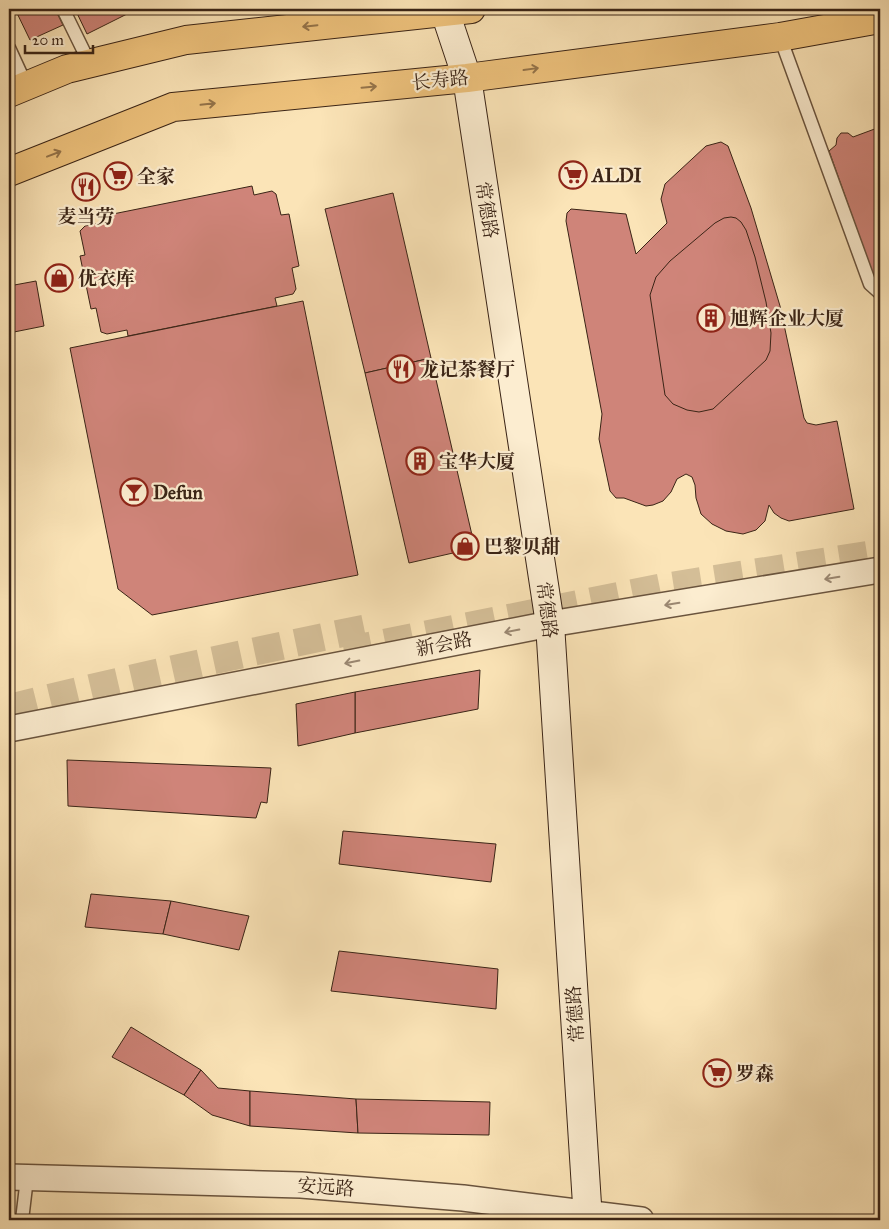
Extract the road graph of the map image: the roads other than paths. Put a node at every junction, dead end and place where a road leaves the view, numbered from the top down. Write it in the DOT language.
graph roads {
  1 [pos="453,10"];
  2 [pos="64,11"];
  3 [pos="880,19"];
  4 [pos="780,37"];
  5 [pos="9,48"];
  6 [pos="90,64"];
  7 [pos="467,78"];
  8 [pos="18,89"];
  9 [pos="9,172"];
  10 [pos="880,293"];
  11 [pos="880,570"];
  12 [pos="550,624"];
  13 [pos="9,729"];
  14 [pos="18,1178"];
  15 [pos="588,1216"];
  16 [pos="22,1220"];
  17 [pos="641,1220"];
  1 -- 6 [label="main road, one-way"];
  1 -- 7 [label="main road, 常德路"];
  2 -- 6 [label="lane"];
  3 -- 4 [label="main road, 长寿路"];
  7 -- 4 [label="main road, 长寿路, one-way"];
  4 -- 10 [label="lane"];
  5 -- 8 [label="lane"];
  6 -- 8 [label="main road"];
  9 -- 7 [label="main road, 长寿路, one-way"];
  7 -- 12 [label="main road, 常德路"];
  11 -- 12 [label="street, 新会路, one-way"];
  12 -- 13 [label="street, 新会路, one-way"];
  12 -- 15 [label="main road, 常德路"];
  14 -- 15 [label="street, 安远路"];
  14 -- 16 [label="lane"];
  15 -- 17 [label="street, 安远路"];
}
